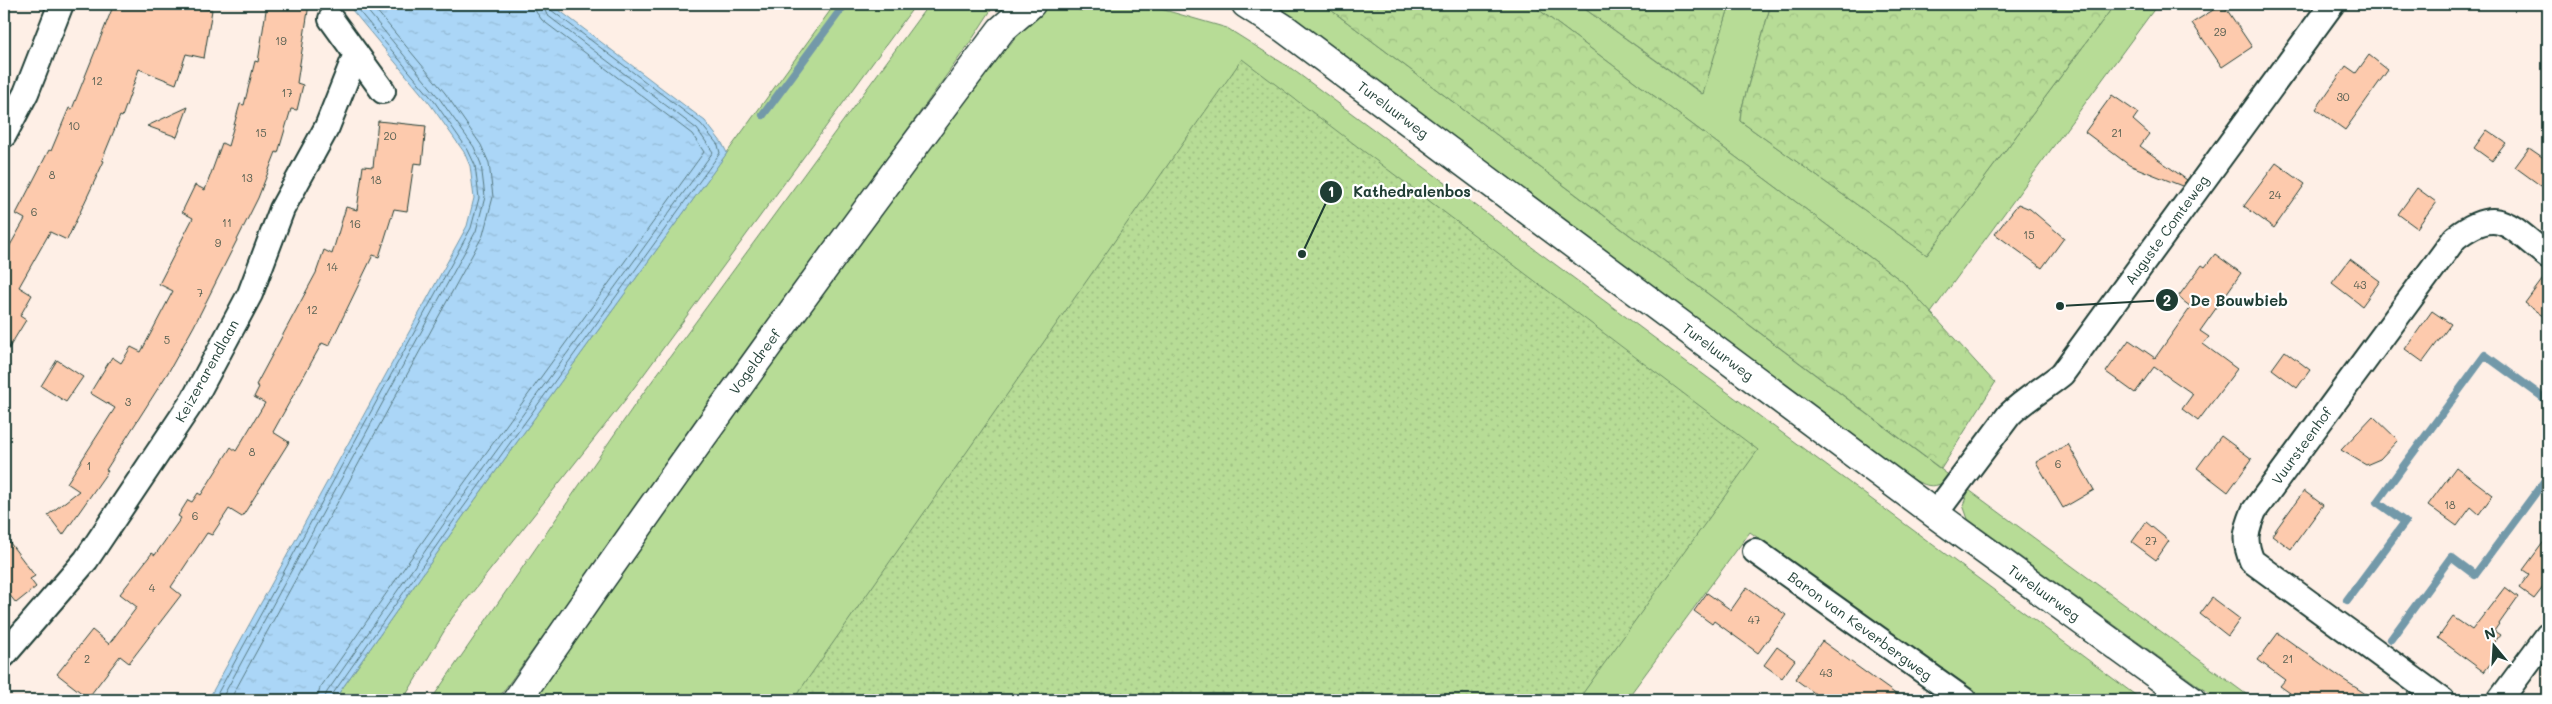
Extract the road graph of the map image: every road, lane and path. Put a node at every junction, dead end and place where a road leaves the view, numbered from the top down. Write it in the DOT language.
graph roads {
  1 [pos="61,4"];
  2 [pos="1012,4"];
  3 [pos="1031,4"];
  4 [pos="1246,4"];
  5 [pos="2332,4"];
  6 [pos="331,19"];
  7 [pos="1001,30"];
  8 [pos="356,54"];
  9 [pos="383,91"];
  10 [pos="4,135"];
  11 [pos="2548,256"];
  12 [pos="1935,514"];
  13 [pos="1755,551"];
  14 [pos="2548,635"];
  15 [pos="4,655"];
  16 [pos="517,700"];
  17 [pos="1964,700"];
  18 [pos="2191,700"];
  19 [pos="2442,700"];
  20 [pos="2500,700"];
  1 -- 10 [label="street"];
  2 -- 7 [label="street, Vogeldreef"];
  3 -- 7 [label="street, Vogeldreef"];
  4 -- 12 [label="street, Tureluurweg"];
  5 -- 12 [label="street, Auguste Comteweg"];
  6 -- 8 [label="street"];
  7 -- 16 [label="street, Vogeldreef"];
  8 -- 9 [label="street"];
  8 -- 15 [label="street, Keizerarendlaan"];
  11 -- 19 [label="street, Vuursteenhof"];
  12 -- 18 [label="street, Tureluurweg"];
  13 -- 17 [label="street, Baron van Keverbergweg"];
  14 -- 20 [label="street"];
}
